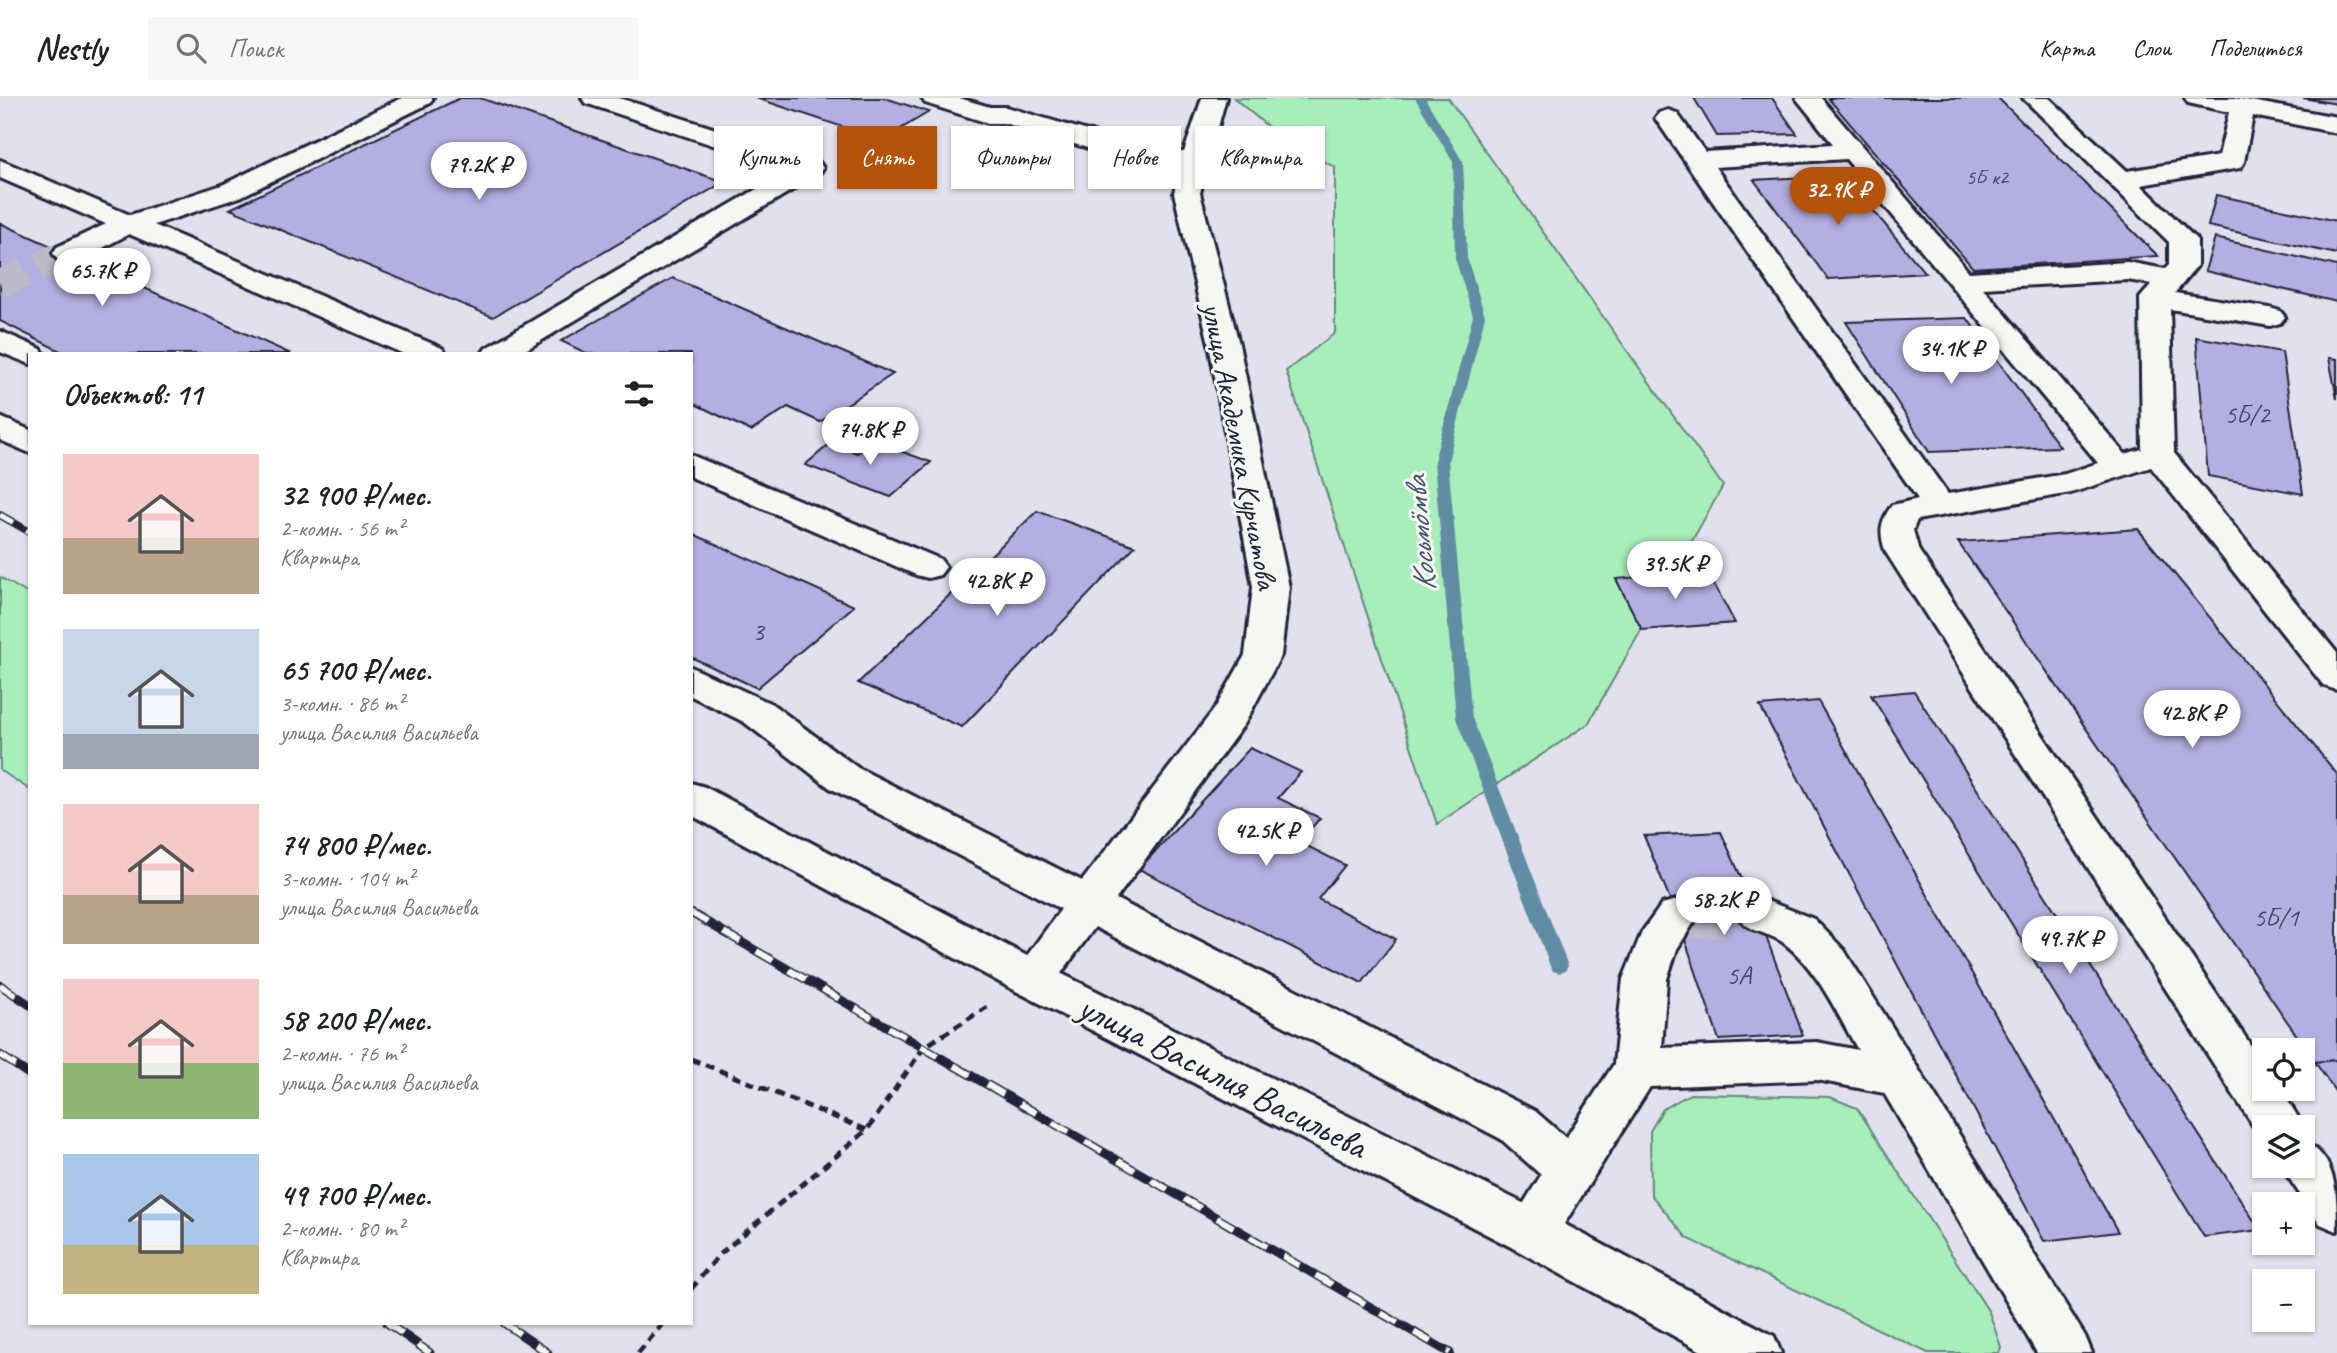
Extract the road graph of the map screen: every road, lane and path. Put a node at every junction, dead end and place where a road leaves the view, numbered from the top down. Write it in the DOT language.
graph roads {
  1 [pos="421,98"];
  2 [pos="594,98"];
  3 [pos="934,98"];
  4 [pos="1214,98"];
  5 [pos="1808,98"];
  6 [pos="2035,98"];
  7 [pos="2197,98"];
  8 [pos="2243,107"];
  9 [pos="1668,118"];
  10 [pos="2337,125"];
  11 [pos="1853,151"];
  12 [pos="1697,160"];
  13 [pos="1194,161"];
  14 [pos="0,168"];
  15 [pos="2121,180"];
  16 [pos="129,224"];
  17 [pos="67,253"];
  18 [pos="1962,281"];
  19 [pos="2163,288"];
  20 [pos="2270,317"];
  21 [pos="0,340"];
  22 [pos="426,352"];
  23 [pos="500,352"];
  24 [pos="28,354"];
  25 [pos="0,427"];
  26 [pos="28,442"];
  27 [pos="2158,454"];
  28 [pos="693,466"];
  29 [pos="2118,467"];
  30 [pos="1939,505"];
  31 [pos="928,567"];
  32 [pos="2337,677"];
  33 [pos="693,681"];
  34 [pos="693,798"];
  35 [pos="1089,904"];
  36 [pos="1757,913"];
  37 [pos="1677,916"];
  38 [pos="1032,979"];
  39 [pos="693,1060"];
  40 [pos="1637,1068"];
  41 [pos="1900,1077"];
  42 [pos="2272,1115"];
  43 [pos="867,1130"];
  44 [pos="1571,1172"];
  45 [pos="2315,1178"];
  46 [pos="2337,1209"];
  47 [pos="1531,1232"];
  48 [pos="693,1287"];
  49 [pos="661,1325"];
  50 [pos="638,1353"];
  51 [pos="1755,1353"];
  52 [pos="2066,1353"];
  1 -- 16 [label="main road"];
  2 -- 23 [label="main road"];
  3 -- 13 [label="main road"];
  4 -- 13 [label="main road, улица Академика Курчатова"];
  5 -- 11 [label="main road"];
  6 -- 15 [label="main road"];
  7 -- 8 [label="main road"];
  8 -- 10 [label="main road"];
  8 -- 15 [label="main road"];
  9 -- 12 [label="main road"];
  11 -- 12 [label="main road"];
  11 -- 18 [label="main road"];
  12 -- 30 [label="main road"];
  13 -- 35 [label="main road, улица Академика Курчатова"];
  14 -- 16 [label="main road"];
  15 -- 19 [label="main road"];
  16 -- 17 [label="main road"];
  16 -- 22 [label="main road"];
  18 -- 19 [label="main road"];
  18 -- 29 [label="main road"];
  19 -- 20 [label="main road"];
  19 -- 27 [label="main road"];
  21 -- 24 [label="main road"];
  25 -- 26 [label="main road"];
  27 -- 29 [label="main road"];
  27 -- 32 [label="main road"];
  28 -- 31 [label="main road"];
  29 -- 30 [label="main road"];
  30 -- 42 [label="main road"];
  33 -- 35 [label="main road"];
  34 -- 38 [label="main road, улица Василия Васильева"];
  35 -- 38 [label="main road, улица Академика Курчатова"];
  35 -- 44 [label="main road"];
  36 -- 41 [label="main road"];
  37 -- 40 [label="main road"];
  38 -- 43 [label="path"];
  38 -- 47 [label="main road, улица Василия Васильева"];
  39 -- 43 [label="path"];
  40 -- 41 [label="main road"];
  40 -- 44 [label="main road"];
  41 -- 52 [label="main road"];
  43 -- 48 [label="path"];
  44 -- 47 [label="main road"];
  45 -- 46 [label="main road"];
  47 -- 51 [label="main road, улица Василия Васильева"];
  49 -- 50 [label="path"];
}
